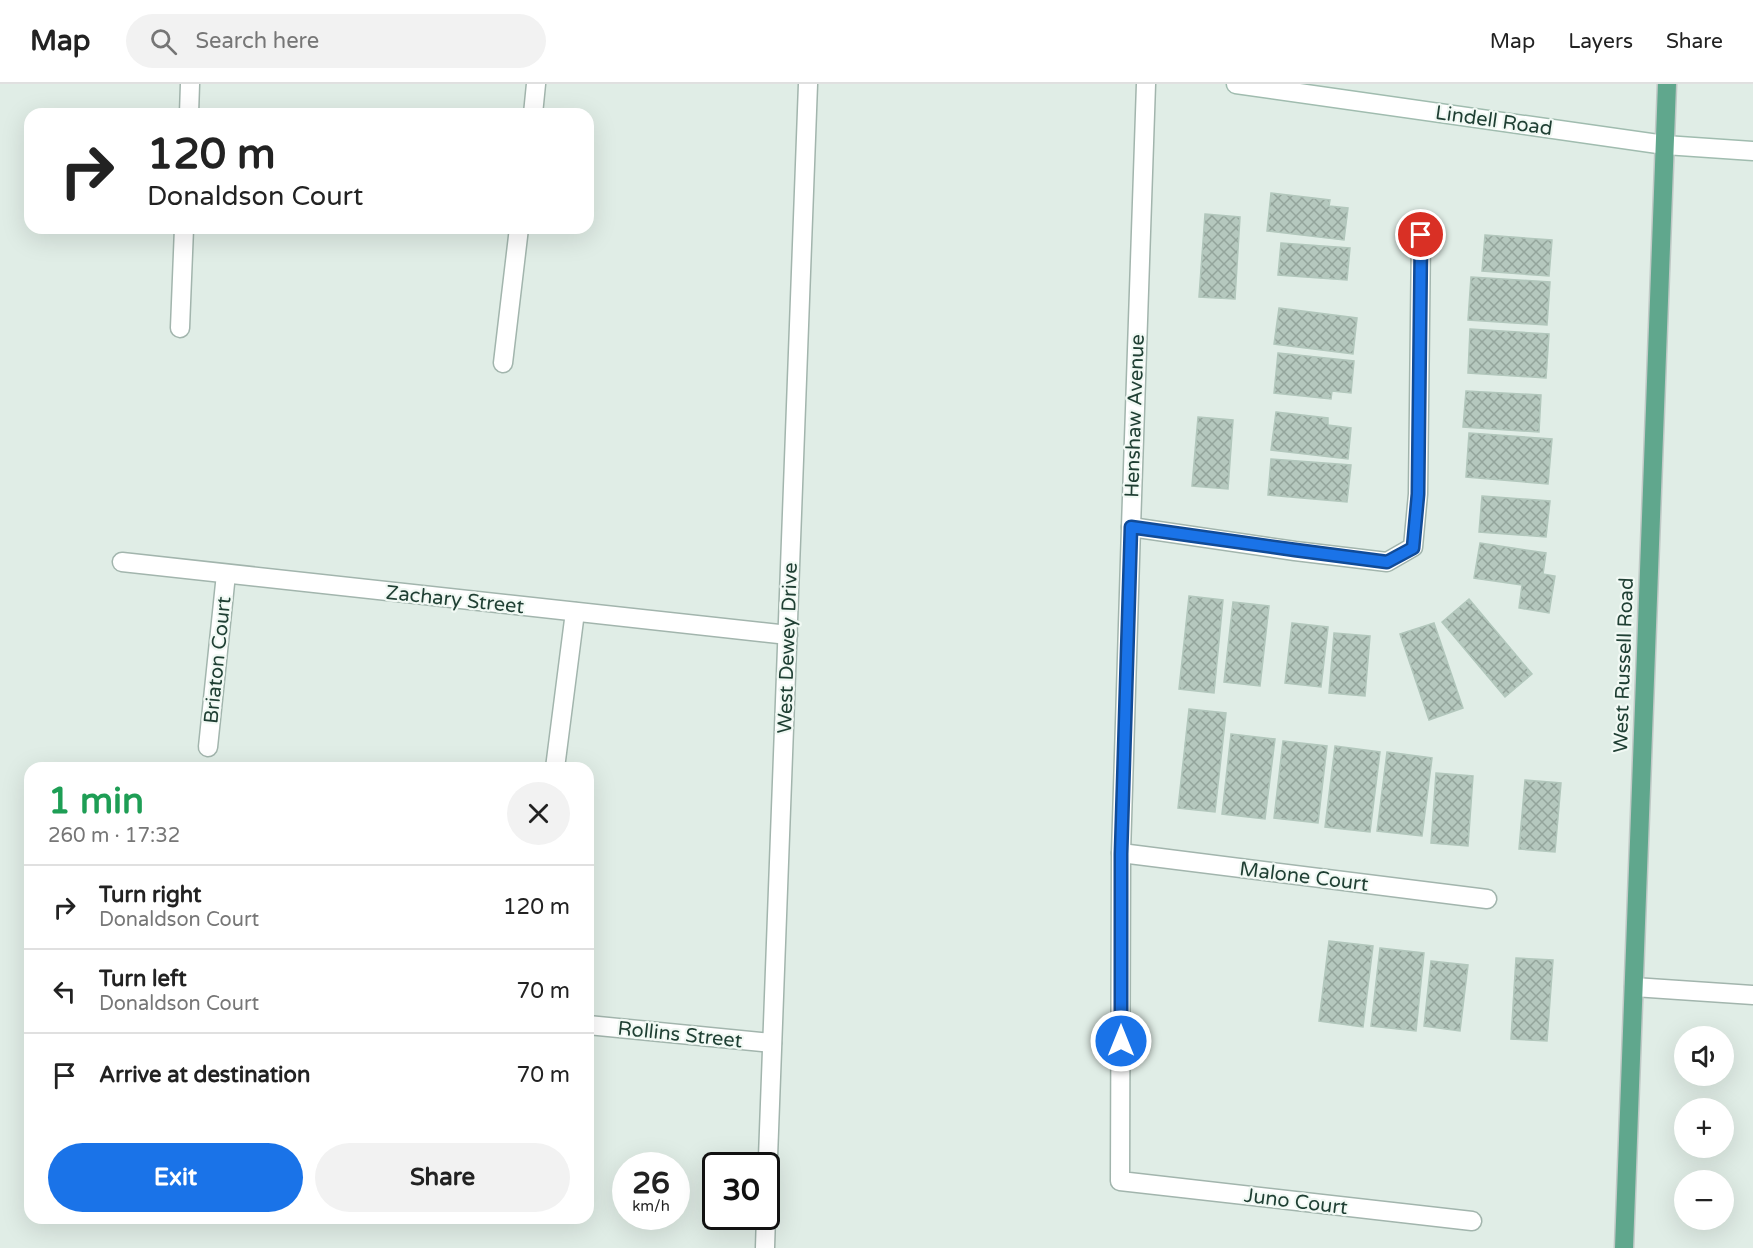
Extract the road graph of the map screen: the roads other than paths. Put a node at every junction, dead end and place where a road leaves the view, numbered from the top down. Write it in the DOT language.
graph roads {
  1 [pos="190,84"];
  2 [pos="536,84"];
  3 [pos="808,84"];
  4 [pos="1146,84"];
  5 [pos="1236,84"];
  6 [pos="1668,84"];
  7 [pos="189,108"];
  8 [pos="533,108"];
  9 [pos="1665,145"];
  10 [pos="1753,151"];
  11 [pos="184,234"];
  12 [pos="518,234"];
  13 [pos="1421,235"];
  14 [pos="180,328"];
  15 [pos="503,363"];
  16 [pos="1131,527"];
  17 [pos="122,562"];
  18 [pos="226,573"];
  19 [pos="575,612"];
  20 [pos="788,635"];
  21 [pos="208,747"];
  22 [pos="556,762"];
  23 [pos="1121,854"];
  24 [pos="1487,899"];
  25 [pos="1634,987"];
  26 [pos="1753,995"];
  27 [pos="594,1026"];
  28 [pos="772,1043"];
  29 [pos="768,1152"];
  30 [pos="1120,1181"];
  31 [pos="1472,1221"];
  32 [pos="766,1230"];
  33 [pos="765,1248"];
  34 [pos="1624,1248"];
  1 -- 7 [label="street"];
  2 -- 8 [label="street"];
  3 -- 20 [label="street, West Dewey Drive"];
  4 -- 16 [label="street, Henshaw Avenue"];
  5 -- 9 [label="street, Lindell Road"];
  6 -- 9 [label="main road, West Russell Road"];
  9 -- 10 [label="street, Lindell Road"];
  9 -- 25 [label="main road, West Russell Road"];
  11 -- 14 [label="street"];
  12 -- 15 [label="street"];
  13 -- 16 [label="street"];
  16 -- 23 [label="street, Henshaw Avenue"];
  17 -- 18 [label="street, Zachary Street"];
  18 -- 19 [label="street, Zachary Street"];
  18 -- 21 [label="street, Briaton Court"];
  19 -- 20 [label="street, Zachary Street"];
  19 -- 22 [label="street"];
  20 -- 28 [label="street, West Dewey Drive"];
  23 -- 24 [label="street, Malone Court"];
  23 -- 30 [label="street, Henshaw Avenue"];
  25 -- 26 [label="street"];
  25 -- 34 [label="main road, West Russell Road"];
  27 -- 28 [label="street, Rollins Street"];
  28 -- 29 [label="street, West Dewey Drive"];
  30 -- 31 [label="street, Juno Court"];
  32 -- 33 [label="street"];
}
